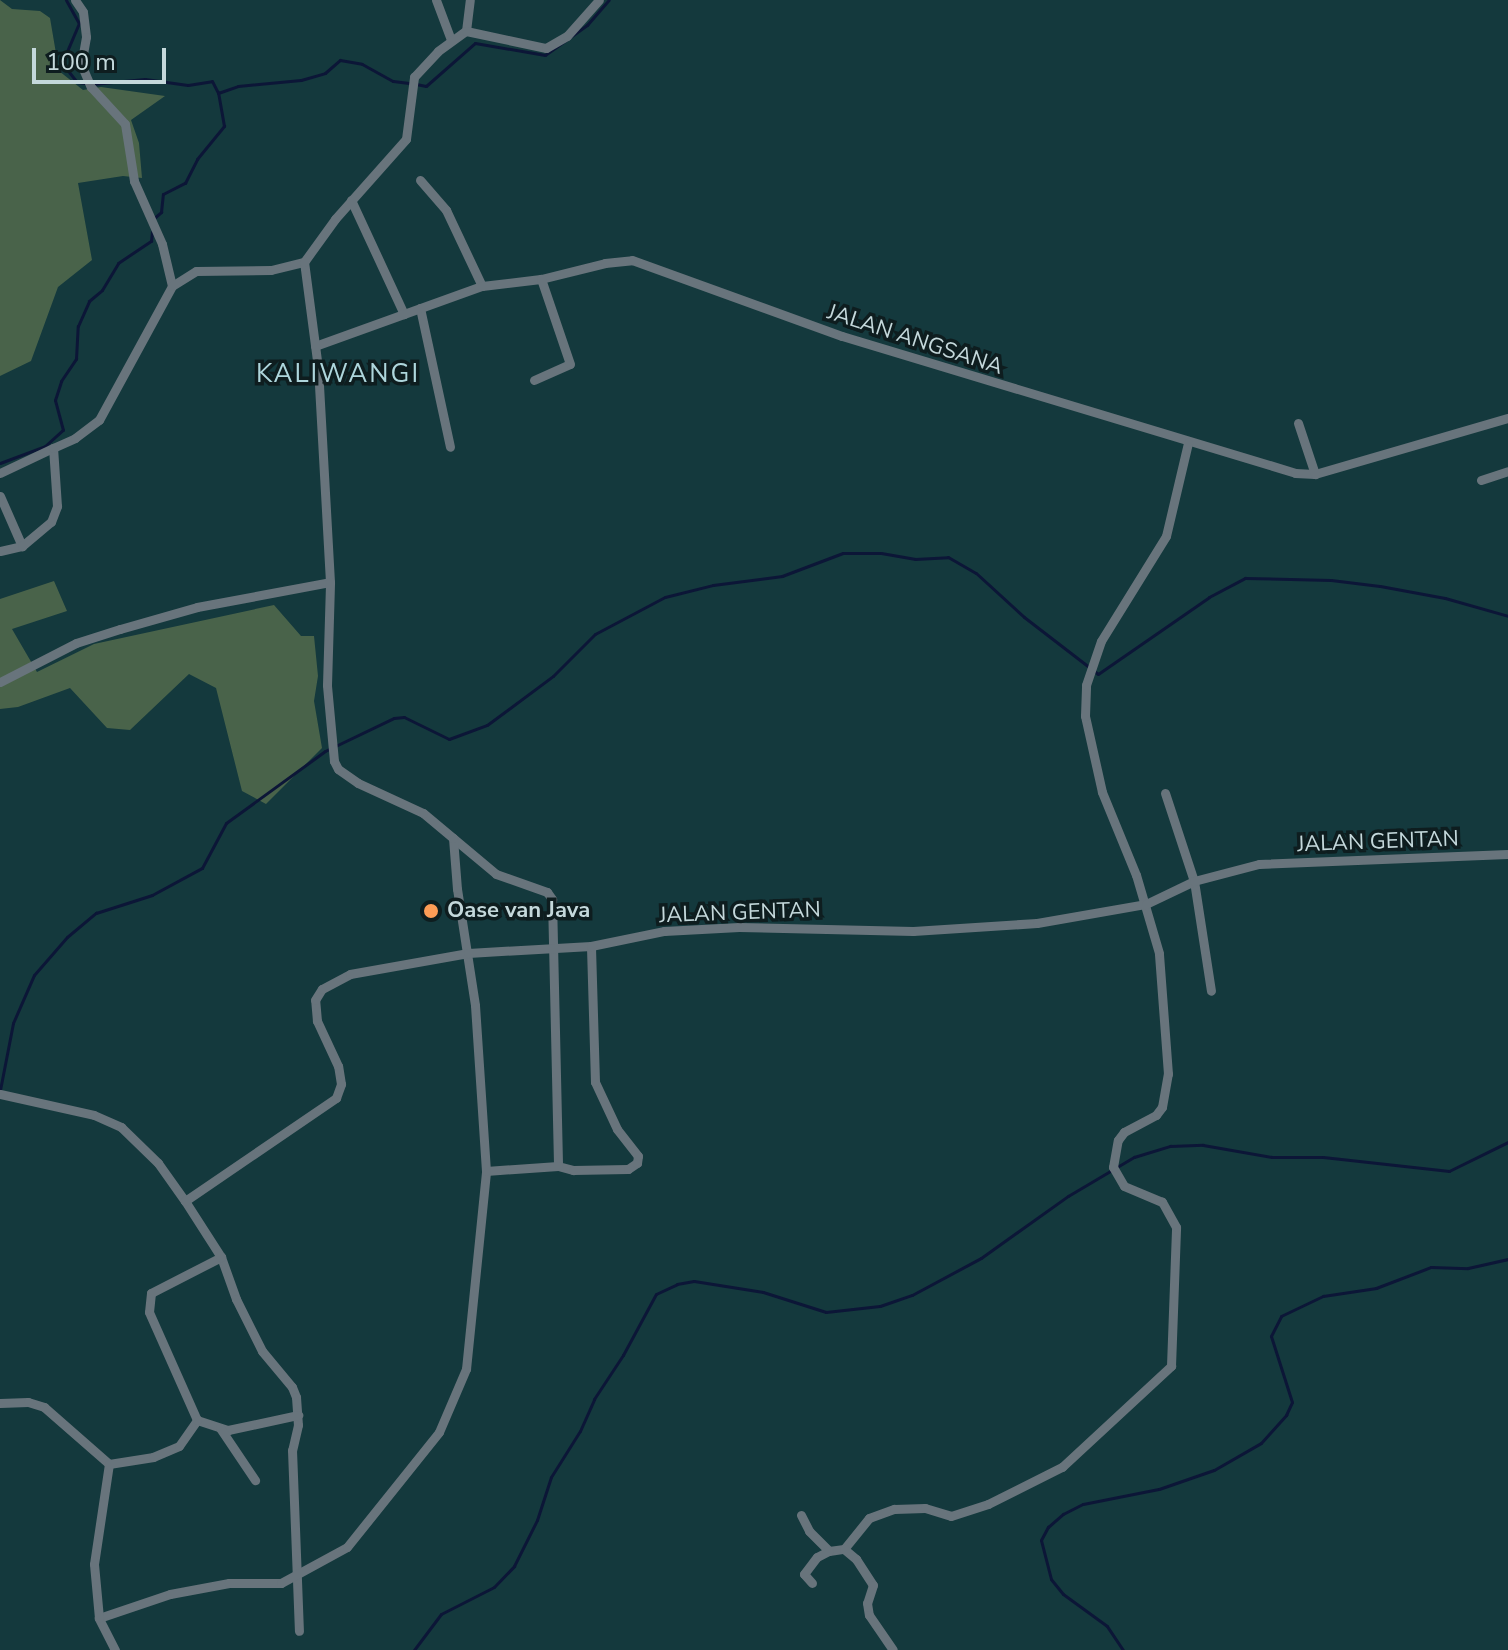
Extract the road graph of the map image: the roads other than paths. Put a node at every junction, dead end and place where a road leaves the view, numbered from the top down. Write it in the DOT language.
graph roads {
  1 [pos="75,0"];
  2 [pos="436,0"];
  3 [pos="470,0"];
  4 [pos="599,0"];
  5 [pos="466,31"];
  6 [pos="451,40"];
  7 [pos="420,180"];
  8 [pos="351,200"];
  9 [pos="304,262"];
  10 [pos="541,279"];
  11 [pos="172,286"];
  12 [pos="482,286"];
  13 [pos="420,308"];
  14 [pos="404,314"];
  15 [pos="315,346"];
  16 [pos="534,380"];
  17 [pos="1508,418"];
  18 [pos="1298,423"];
  19 [pos="1188,443"];
  20 [pos="450,447"];
  21 [pos="53,448"];
  22 [pos="1508,471"];
  23 [pos="0,473"];
  24 [pos="1315,474"];
  25 [pos="1481,480"];
  26 [pos="0,496"];
  27 [pos="22,546"];
  28 [pos="0,551"];
  29 [pos="330,582"];
  30 [pos="0,682"];
  31 [pos="1165,793"];
  32 [pos="453,838"];
  33 [pos="1508,854"];
  34 [pos="1194,881"];
  35 [pos="1146,904"];
  36 [pos="591,946"];
  37 [pos="554,948"];
  38 [pos="468,953"];
  39 [pos="1211,991"];
  40 [pos="4,1094"];
  41 [pos="558,1166"];
  42 [pos="486,1171"];
  43 [pos="185,1201"];
  44 [pos="221,1257"];
  45 [pos="0,1403"];
  46 [pos="298,1415"];
  47 [pos="197,1420"];
  48 [pos="220,1428"];
  49 [pos="109,1464"];
  50 [pos="255,1480"];
  51 [pos="801,1515"];
  52 [pos="844,1549"];
  53 [pos="829,1551"];
  54 [pos="296,1577"];
  55 [pos="812,1583"];
  56 [pos="99,1618"];
  57 [pos="299,1631"];
  58 [pos="115,1650"];
  59 [pos="893,1650"];
  1 -- 11 [label="street"];
  2 -- 6 [label="street"];
  3 -- 5 [label="street"];
  4 -- 5 [label="street"];
  5 -- 6 [label="street"];
  6 -- 8 [label="street"];
  7 -- 12 [label="street"];
  8 -- 9 [label="street"];
  8 -- 14 [label="street"];
  9 -- 11 [label="street"];
  9 -- 15 [label="street"];
  10 -- 12 [label="street, JALAN ANGSANA"];
  10 -- 16 [label="street"];
  10 -- 19 [label="street, JALAN ANGSANA"];
  11 -- 21 [label="street"];
  12 -- 13 [label="street, JALAN ANGSANA"];
  13 -- 14 [label="street, JALAN ANGSANA"];
  13 -- 20 [label="street"];
  14 -- 15 [label="street, JALAN ANGSANA"];
  15 -- 29 [label="street"];
  17 -- 24 [label="street, JALAN ANGSANA"];
  18 -- 24 [label="street"];
  19 -- 24 [label="street, JALAN ANGSANA"];
  19 -- 35 [label="street"];
  21 -- 23 [label="street"];
  21 -- 27 [label="street"];
  22 -- 25 [label="street"];
  26 -- 27 [label="street"];
  27 -- 28 [label="street"];
  29 -- 30 [label="street"];
  29 -- 32 [label="street"];
  31 -- 34 [label="street"];
  32 -- 37 [label="street"];
  32 -- 38 [label="street"];
  33 -- 34 [label="street, JALAN GENTAN"];
  34 -- 35 [label="street, JALAN GENTAN"];
  34 -- 39 [label="street"];
  35 -- 36 [label="street, JALAN GENTAN"];
  35 -- 52 [label="street"];
  36 -- 37 [label="street, JALAN GENTAN"];
  36 -- 41 [label="street"];
  37 -- 38 [label="street, JALAN GENTAN"];
  37 -- 41 [label="street"];
  38 -- 42 [label="street"];
  38 -- 43 [label="street, JALAN GENTAN"];
  40 -- 43 [label="street"];
  41 -- 42 [label="street"];
  42 -- 54 [label="street"];
  43 -- 44 [label="street"];
  44 -- 46 [label="street"];
  44 -- 47 [label="street"];
  45 -- 49 [label="street"];
  46 -- 48 [label="street"];
  46 -- 54 [label="street"];
  47 -- 48 [label="street"];
  47 -- 49 [label="street"];
  48 -- 50 [label="street"];
  49 -- 56 [label="street"];
  51 -- 53 [label="street"];
  52 -- 53 [label="street"];
  52 -- 59 [label="street"];
  53 -- 55 [label="street"];
  54 -- 56 [label="street"];
  54 -- 57 [label="street"];
  56 -- 58 [label="street"];
}
